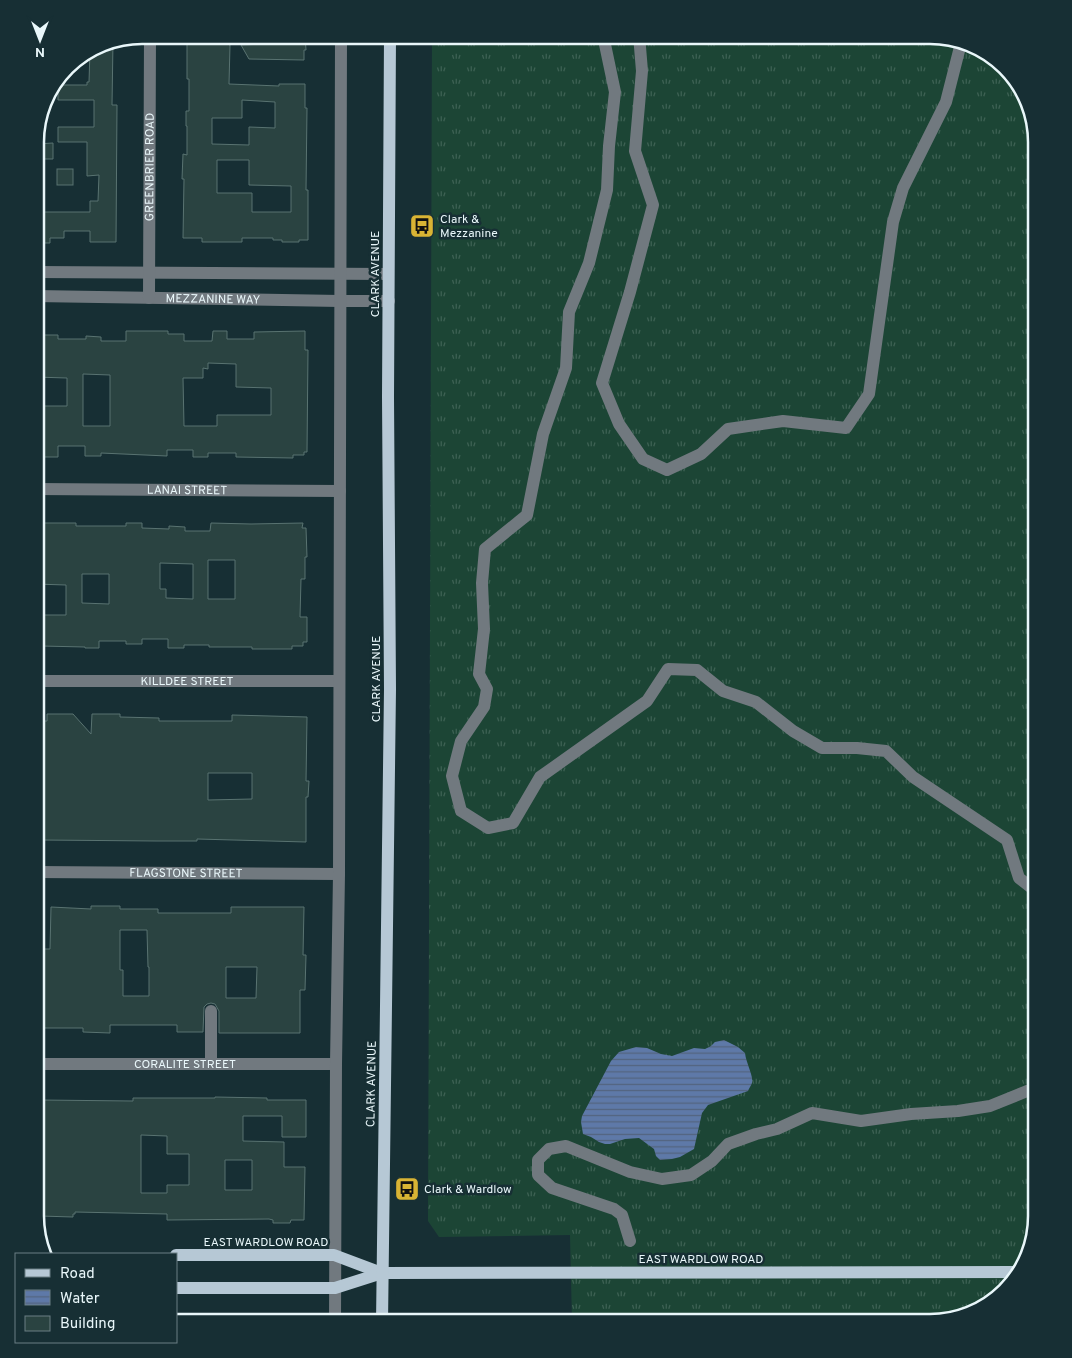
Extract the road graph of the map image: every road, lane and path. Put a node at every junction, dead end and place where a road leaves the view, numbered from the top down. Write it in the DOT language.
graph roads {
  1 [pos="150,44"];
  2 [pos="341,44"];
  3 [pos="390,44"];
  4 [pos="605,44"];
  5 [pos="640,44"];
  6 [pos="959,49"];
  7 [pos="44,272"];
  8 [pos="149,273"];
  9 [pos="340,274"];
  10 [pos="388,274"];
  11 [pos="44,296"];
  12 [pos="149,298"];
  13 [pos="340,301"];
  14 [pos="389,301"];
  15 [pos="44,489"];
  16 [pos="340,490"];
  17 [pos="339,681"];
  18 [pos="44,682"];
  19 [pos="44,872"];
  20 [pos="338,874"];
  21 [pos="1028,885"];
  22 [pos="211,1011"];
  23 [pos="44,1064"];
  24 [pos="211,1064"];
  25 [pos="336,1064"];
  26 [pos="1028,1091"];
  27 [pos="630,1241"];
  28 [pos="178,1256"];
  29 [pos="334,1256"];
  30 [pos="1011,1272"];
  31 [pos="382,1273"];
  32 [pos="178,1288"];
  33 [pos="335,1288"];
  34 [pos="335,1314"];
  35 [pos="382,1314"];
  1 -- 8 [label="street, GREENBRIER ROAD"];
  2 -- 9 [label="street"];
  3 -- 10 [label="main road, CLARK AVENUE"];
  4 -- 21 [label="street"];
  5 -- 6 [label="street"];
  7 -- 8 [label="street, MEZZANINE WAY"];
  8 -- 9 [label="street, MEZZANINE WAY"];
  8 -- 12 [label="street, GREENBRIER ROAD"];
  9 -- 10 [label="street, MEZZANINE WAY"];
  9 -- 13 [label="street"];
  10 -- 14 [label="main road, CLARK AVENUE"];
  11 -- 12 [label="street, MEZZANINE WAY"];
  12 -- 13 [label="street, MEZZANINE WAY"];
  13 -- 14 [label="street, MEZZANINE WAY"];
  13 -- 16 [label="street"];
  14 -- 31 [label="main road, CLARK AVENUE"];
  15 -- 16 [label="street, LANAI STREET"];
  16 -- 17 [label="street"];
  17 -- 18 [label="street, KILLDEE STREET"];
  17 -- 20 [label="street"];
  19 -- 20 [label="street, FLAGSTONE STREET"];
  20 -- 25 [label="street"];
  22 -- 24 [label="street"];
  23 -- 24 [label="street, CORALITE STREET"];
  24 -- 25 [label="street, CORALITE STREET"];
  25 -- 29 [label="street"];
  26 -- 27 [label="street"];
  28 -- 29 [label="main road, EAST WARDLOW ROAD"];
  29 -- 31 [label="main road, EAST WARDLOW ROAD"];
  29 -- 33 [label="street"];
  30 -- 31 [label="main road, EAST WARDLOW ROAD"];
  31 -- 33 [label="main road, EAST WARDLOW ROAD"];
  31 -- 35 [label="main road, CLARK AVENUE"];
  32 -- 33 [label="main road, EAST WARDLOW ROAD"];
  33 -- 34 [label="street"];
}
